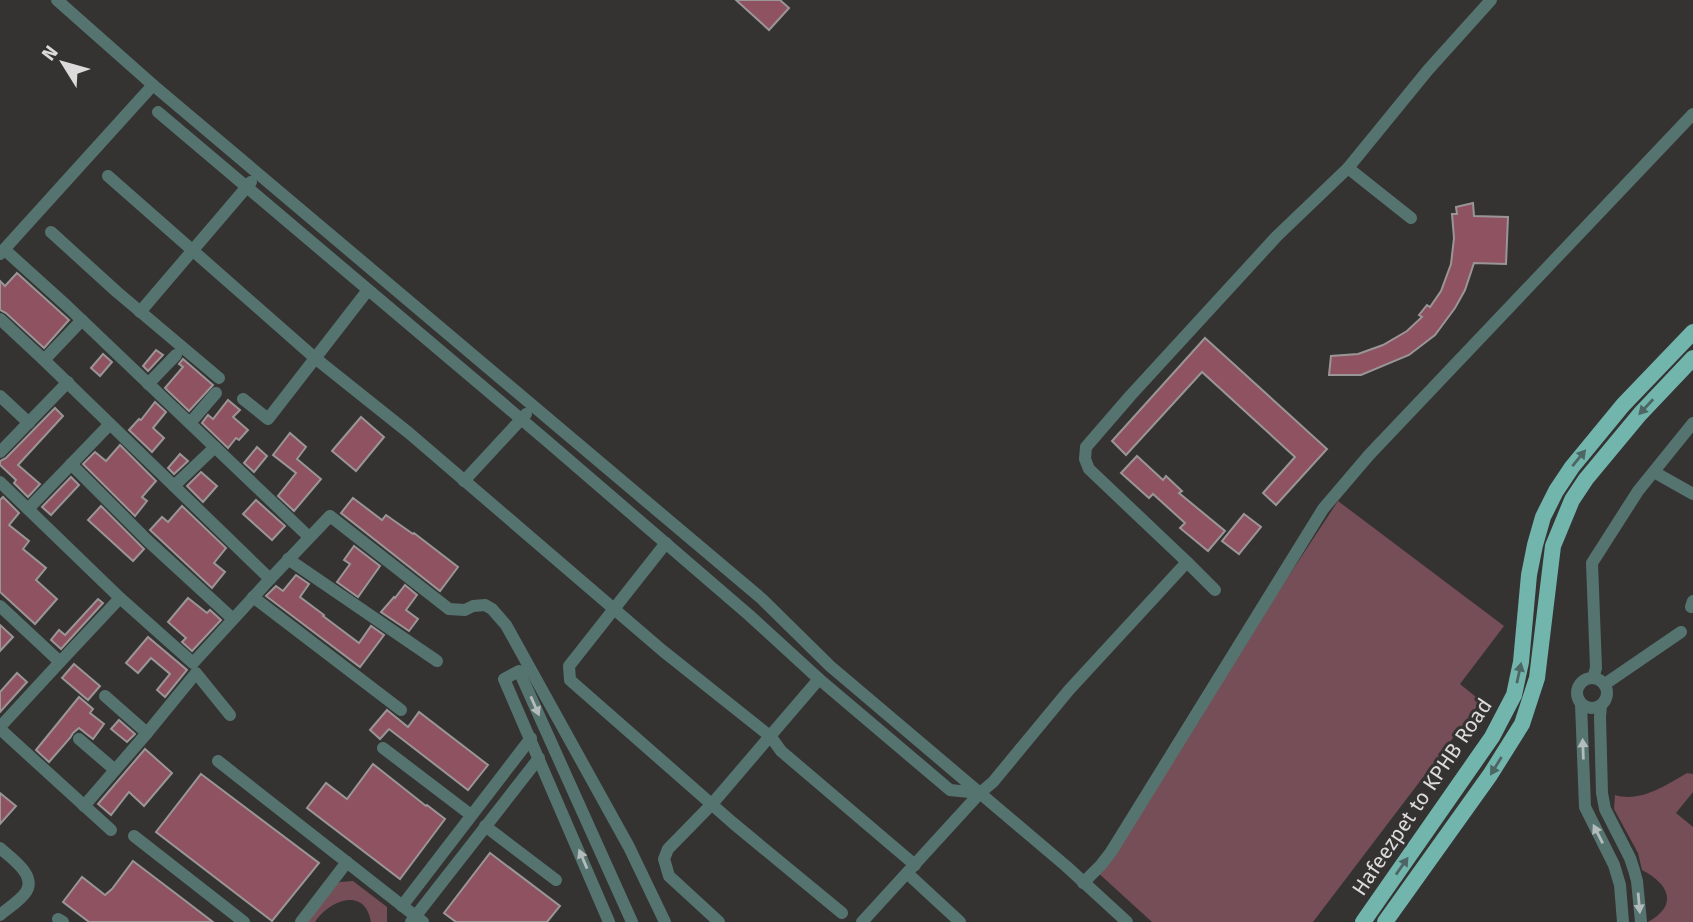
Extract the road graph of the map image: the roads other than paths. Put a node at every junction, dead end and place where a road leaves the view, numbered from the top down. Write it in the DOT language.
graph roads {
  1 [pos="57,0"];
  2 [pos="1492,0"];
  3 [pos="153,85"];
  4 [pos="158,112"];
  5 [pos="1693,114"];
  6 [pos="1348,168"];
  7 [pos="258,173"];
  8 [pos="108,176"];
  9 [pos="247,186"];
  10 [pos="1411,218"];
  11 [pos="51,232"];
  12 [pos="192,250"];
  13 [pos="2,252"];
  14 [pos="368,290"];
  15 [pos="140,312"];
  16 [pos="0,319"];
  17 [pos="82,320"];
  18 [pos="1693,332"];
  19 [pos="176,355"];
  20 [pos="315,358"];
  21 [pos="1693,358"];
  22 [pos="44,359"];
  23 [pos="219,378"];
  24 [pos="68,383"];
  25 [pos="148,384"];
  26 [pos="216,393"];
  27 [pos="0,396"];
  28 [pos="243,399"];
  29 [pos="533,406"];
  30 [pos="521,419"];
  31 [pos="29,423"];
  32 [pos="190,423"];
  33 [pos="1693,423"];
  34 [pos="110,424"];
  35 [pos="215,447"];
  36 [pos="0,452"];
  37 [pos="71,464"];
  38 [pos="1654,472"];
  39 [pos="464,481"];
  40 [pos="0,482"];
  41 [pos="174,485"];
  42 [pos="1693,495"];
  43 [pos="29,509"];
  44 [pos="309,537"];
  45 [pos="666,543"];
  46 [pos="707,552"];
  47 [pos="288,559"];
  48 [pos="1186,562"];
  49 [pos="695,568"];
  50 [pos="270,579"];
  51 [pos="1216,590"];
  52 [pos="253,597"];
  53 [pos="120,598"];
  54 [pos="0,606"];
  55 [pos="614,610"];
  56 [pos="233,619"];
  57 [pos="1681,632"];
  58 [pos="437,661"];
  59 [pos="60,662"];
  60 [pos="195,668"];
  61 [pos="819,679"];
  62 [pos="1599,681"];
  63 [pos="105,696"];
  64 [pos="1581,704"];
  65 [pos="1601,705"];
  66 [pos="401,710"];
  67 [pos="230,715"];
  68 [pos="0,728"];
  69 [pos="147,733"];
  70 [pos="771,737"];
  71 [pos="531,738"];
  72 [pos="79,740"];
  73 [pos="383,748"];
  74 [pos="539,758"];
  75 [pos="218,761"];
  76 [pos="115,770"];
  77 [pos="980,793"];
  78 [pos="712,804"];
  79 [pos="84,806"];
  80 [pos="471,815"];
  81 [pos="485,826"];
  82 [pos="111,830"];
  83 [pos="134,836"];
  84 [pos="0,848"];
  85 [pos="347,862"];
  86 [pos="911,869"];
  87 [pos="1634,870"];
  88 [pos="1617,876"];
  89 [pos="556,880"];
  90 [pos="1083,883"];
  91 [pos="402,906"];
  92 [pos="842,913"];
  93 [pos="0,915"];
  94 [pos="416,920"];
  95 [pos="244,922"];
  96 [pos="301,922"];
  97 [pos="609,922"];
  98 [pos="632,922"];
  99 [pos="665,922"];
  100 [pos="719,922"];
  101 [pos="862,922"];
  102 [pos="960,922"];
  103 [pos="1127,922"];
  104 [pos="1363,922"];
  105 [pos="1385,922"];
  106 [pos="1623,922"];
  107 [pos="1641,922"];
  1 -- 3 [label="street"];
  2 -- 6 [label="street"];
  3 -- 7 [label="street"];
  3 -- 13 [label="street"];
  4 -- 9 [label="street"];
  5 -- 90 [label="street"];
  6 -- 10 [label="street"];
  6 -- 48 [label="street"];
  7 -- 9 [label="street"];
  7 -- 29 [label="street"];
  8 -- 12 [label="street"];
  9 -- 12 [label="street"];
  9 -- 14 [label="street"];
  11 -- 15 [label="street"];
  12 -- 15 [label="street"];
  12 -- 20 [label="street"];
  13 -- 17 [label="street"];
  14 -- 20 [label="street"];
  14 -- 30 [label="street"];
  15 -- 23 [label="street"];
  16 -- 22 [label="street"];
  17 -- 22 [label="street"];
  17 -- 25 [label="street"];
  104 -- 18 [label="main road, Hafeezpet to KPHB Road, one-way"];
  19 -- 25 [label="street"];
  20 -- 28 [label="street"];
  20 -- 39 [label="street"];
  21 -- 105 [label="main road, one-way"];
  22 -- 24 [label="street"];
  24 -- 31 [label="street"];
  24 -- 34 [label="street"];
  25 -- 32 [label="street"];
  26 -- 32 [label="street"];
  27 -- 31 [label="street"];
  29 -- 30 [label="street"];
  29 -- 46 [label="street"];
  30 -- 39 [label="street"];
  30 -- 45 [label="street"];
  31 -- 36 [label="street"];
  32 -- 35 [label="street"];
  33 -- 38 [label="street"];
  34 -- 37 [label="street"];
  34 -- 41 [label="street"];
  35 -- 41 [label="street"];
  35 -- 44 [label="street"];
  37 -- 43 [label="street"];
  37 -- 56 [label="street"];
  38 -- 42 [label="street"];
  38 -- 62 [label="street"];
  39 -- 55 [label="street"];
  40 -- 43 [label="street"];
  41 -- 50 [label="street"];
  43 -- 53 [label="street"];
  44 -- 47 [label="street"];
  44 -- 99 [label="street"];
  45 -- 49 [label="street"];
  45 -- 55 [label="street"];
  46 -- 49 [label="street"];
  46 -- 77 [label="street"];
  47 -- 50 [label="street"];
  47 -- 58 [label="street"];
  48 -- 51 [label="street"];
  48 -- 77 [label="street"];
  49 -- 61 [label="street"];
  50 -- 52 [label="street"];
  52 -- 56 [label="street"];
  52 -- 66 [label="street"];
  53 -- 59 [label="street"];
  53 -- 60 [label="street"];
  54 -- 59 [label="street"];
  55 -- 70 [label="street"];
  55 -- 78 [label="street"];
  56 -- 60 [label="street"];
  57 -- 62 [label="street"];
  59 -- 68 [label="street"];
  60 -- 67 [label="street"];
  60 -- 69 [label="street"];
  61 -- 70 [label="street"];
  61 -- 77 [label="street"];
  62 -- 64 [label="street"];
  62 -- 65 [label="street"];
  63 -- 69 [label="street"];
  64 -- 65 [label="street"];
  88 -- 64 [label="street, one-way"];
  65 -- 87 [label="street"];
  68 -- 79 [label="street"];
  69 -- 76 [label="street"];
  70 -- 78 [label="street"];
  70 -- 86 [label="street"];
  71 -- 74 [label="street"];
  71 -- 80 [label="street"];
  71 -- 98 [label="street, one-way"];
  72 -- 76 [label="street"];
  73 -- 80 [label="street"];
  74 -- 81 [label="street"];
  97 -- 74 [label="street, one-way"];
  75 -- 85 [label="street"];
  76 -- 79 [label="street"];
  77 -- 86 [label="street"];
  77 -- 90 [label="street"];
  78 -- 92 [label="street"];
  78 -- 100 [label="street"];
  79 -- 82 [label="street"];
  80 -- 91 [label="street"];
  81 -- 89 [label="street"];
  81 -- 94 [label="street"];
  83 -- 95 [label="street"];
  84 -- 93 [label="street"];
  85 -- 91 [label="street"];
  85 -- 96 [label="street"];
  86 -- 101 [label="street"];
  86 -- 102 [label="street"];
  87 -- 88 [label="street"];
  87 -- 107 [label="street, one-way"];
  88 -- 106 [label="street"];
  90 -- 103 [label="street"];
  91 -- 94 [label="street"];
}
